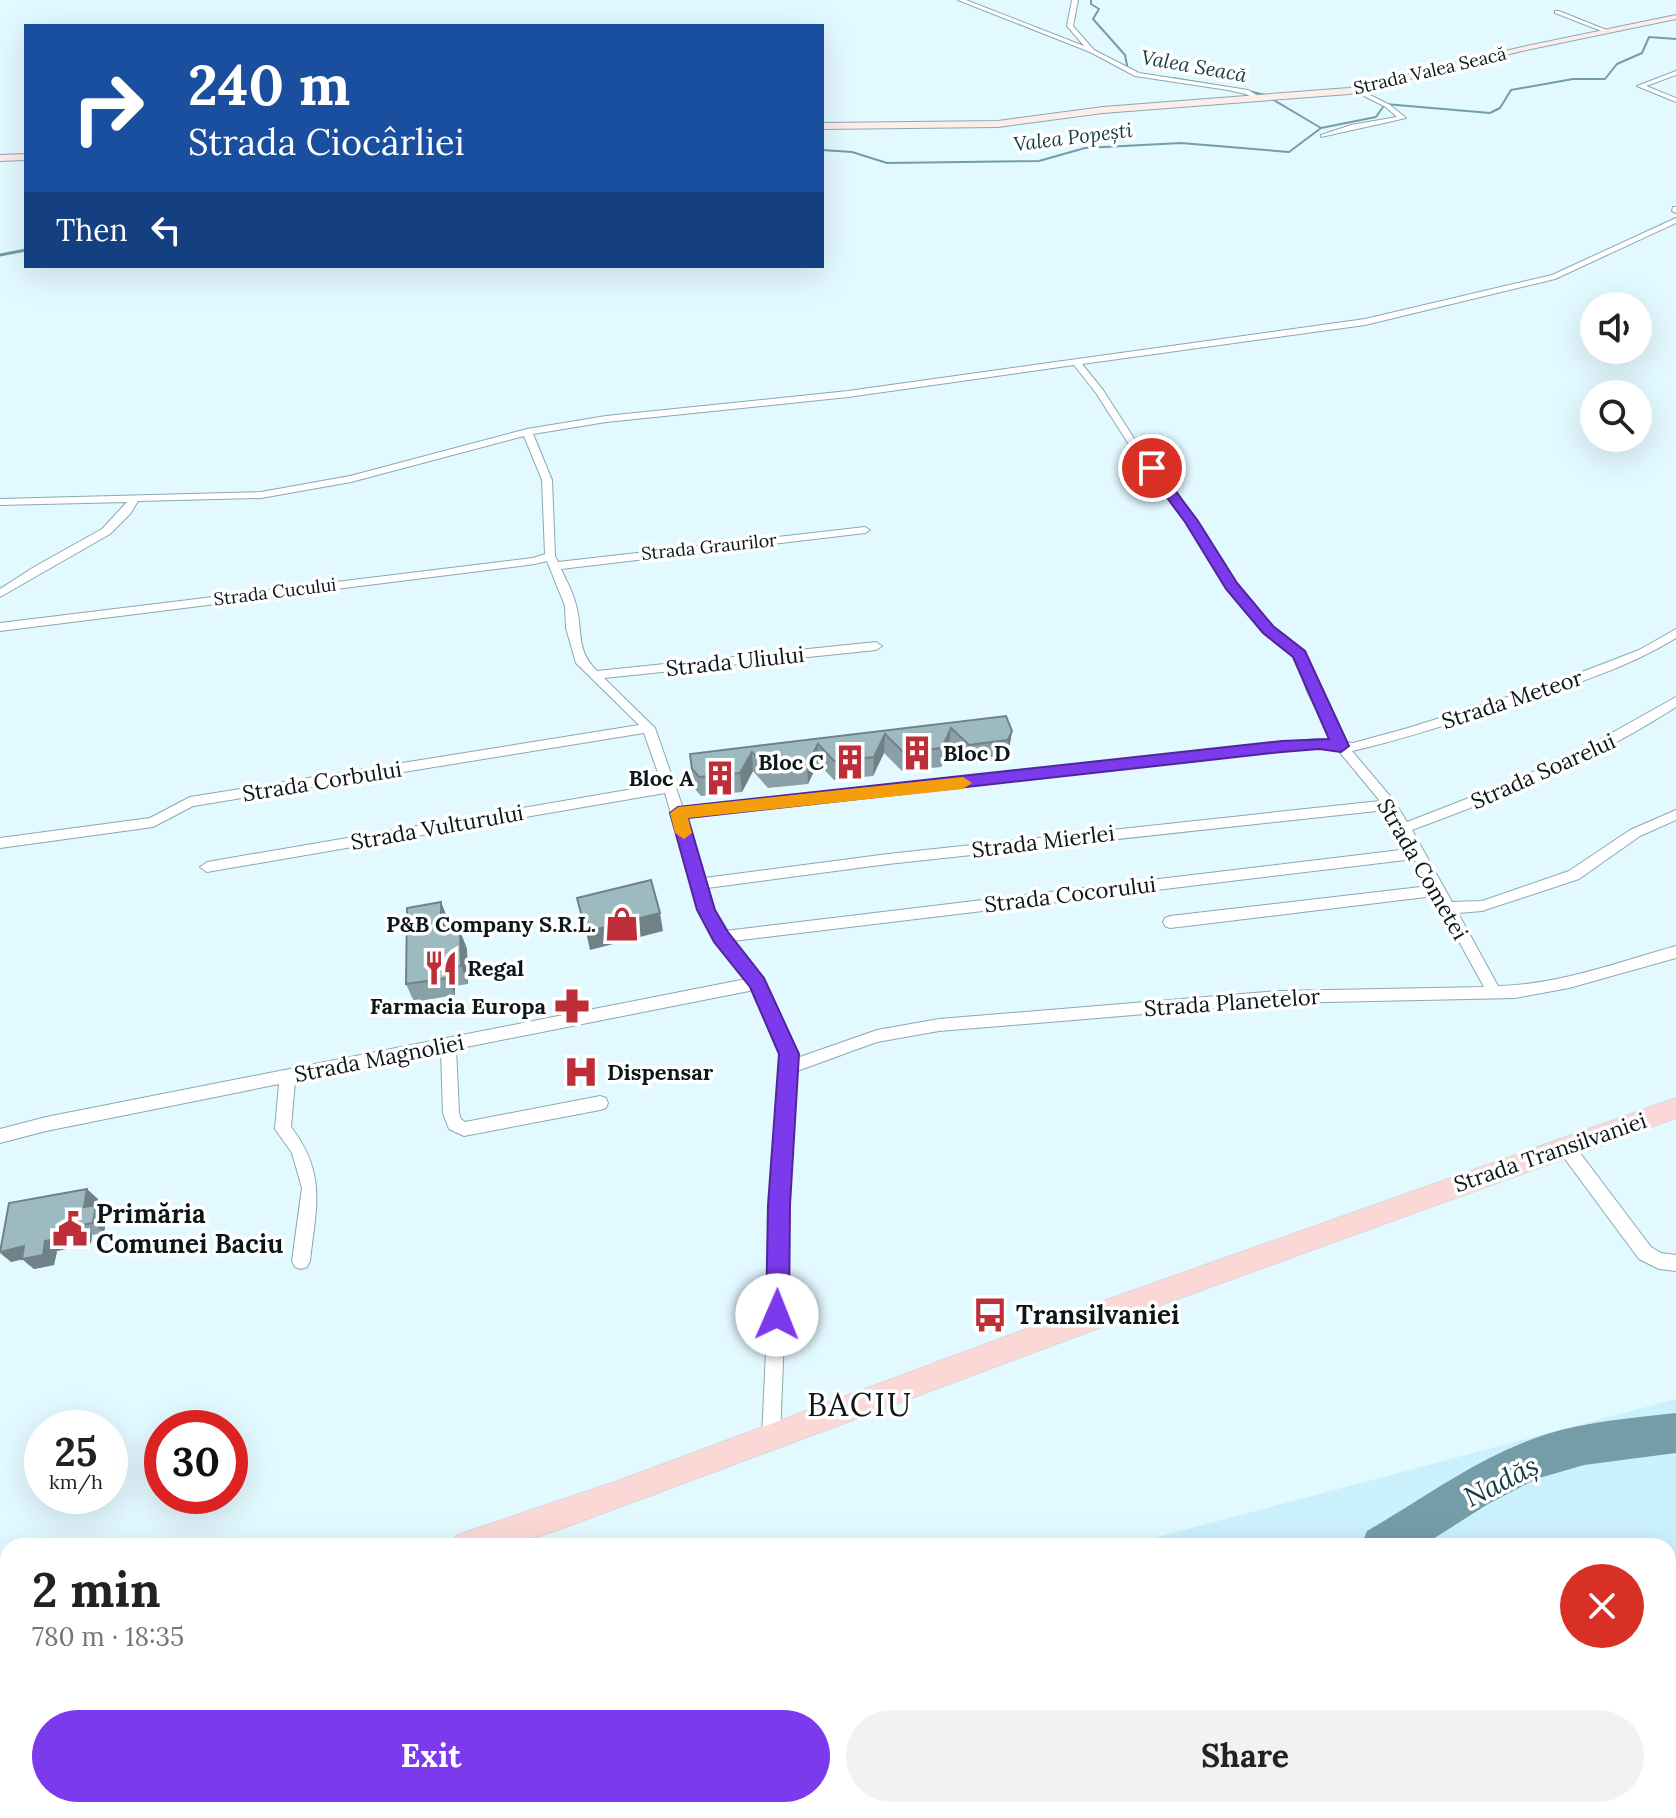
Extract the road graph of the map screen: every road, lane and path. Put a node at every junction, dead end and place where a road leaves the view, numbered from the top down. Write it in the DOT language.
graph roads {
  1 [pos="961,0"];
  2 [pos="1075,0"];
  3 [pos="1557,12"];
  4 [pos="1676,17"];
  5 [pos="1606,31"];
  6 [pos="1092,51"];
  7 [pos="1676,73"];
  8 [pos="1356,90"];
  9 [pos="1262,98"];
  10 [pos="1676,100"];
  11 [pos="824,126"];
  12 [pos="1323,136"];
  13 [pos="24,157"];
  14 [pos="0,158"];
  15 [pos="1676,220"];
  16 [pos="1075,361"];
  17 [pos="527,432"];
  18 [pos="134,499"];
  19 [pos="0,502"];
  20 [pos="865,530"];
  21 [pos="552,561"];
  22 [pos="0,594"];
  23 [pos="0,627"];
  24 [pos="1676,633"];
  25 [pos="876,646"];
  26 [pos="593,675"];
  27 [pos="1676,701"];
  28 [pos="649,728"];
  29 [pos="1341,746"];
  30 [pos="667,788"];
  31 [pos="1390,805"];
  32 [pos="678,813"];
  33 [pos="1676,815"];
  34 [pos="1404,828"];
  35 [pos="0,843"];
  36 [pos="1419,853"];
  37 [pos="207,867"];
  38 [pos="697,884"];
  39 [pos="1440,890"];
  40 [pos="1449,908"];
  41 [pos="1170,922"];
  42 [pos="721,937"];
  43 [pos="1676,952"];
  44 [pos="758,983"];
  45 [pos="1494,992"];
  46 [pos="448,1046"];
  47 [pos="790,1067"];
  48 [pos="288,1075"];
  49 [pos="600,1103"];
  50 [pos="1676,1108"];
  51 [pos="0,1136"];
  52 [pos="1565,1146"];
  53 [pos="301,1261"];
  54 [pos="1676,1263"];
  55 [pos="771,1437"];
  56 [pos="490,1538"];
  1 -- 6 [label="street"];
  2 -- 6 [label="street"];
  3 -- 5 [label="street"];
  4 -- 5 [label="main road, Strada Valea Seacă"];
  5 -- 8 [label="main road, Strada Valea Seacă"];
  6 -- 9 [label="street"];
  7 -- 10 [label="street"];
  8 -- 9 [label="main road, Strada Valea Seacă"];
  8 -- 12 [label="street"];
  9 -- 11 [label="main road, Strada Valea Seacă"];
  13 -- 14 [label="main road"];
  15 -- 16 [label="street"];
  16 -- 17 [label="street"];
  16 -- 29 [label="street, Strada Cometei"];
  17 -- 18 [label="street"];
  17 -- 21 [label="street"];
  18 -- 19 [label="street"];
  18 -- 22 [label="street"];
  20 -- 21 [label="street, Strada Graurilor"];
  21 -- 23 [label="street, Strada Cucului"];
  21 -- 26 [label="street"];
  24 -- 29 [label="street, Strada Meteor"];
  25 -- 26 [label="street, Strada Uliului"];
  26 -- 28 [label="street"];
  27 -- 34 [label="street, Strada Soarelui"];
  28 -- 30 [label="street"];
  28 -- 35 [label="street, Strada Corbului"];
  29 -- 31 [label="street, Strada Cometei"];
  29 -- 32 [label="street, Strada Meteor"];
  30 -- 32 [label="street"];
  30 -- 37 [label="street, Strada Vulturului"];
  31 -- 34 [label="street, Strada Cometei"];
  31 -- 38 [label="street, Strada Mierlei"];
  32 -- 38 [label="street"];
  33 -- 40 [label="street"];
  34 -- 36 [label="street, Strada Cometei"];
  36 -- 39 [label="street, Strada Cometei"];
  36 -- 42 [label="street, Strada Cocorului"];
  38 -- 42 [label="street"];
  39 -- 40 [label="street, Strada Cometei"];
  39 -- 41 [label="street, Strada Cocorului"];
  40 -- 45 [label="street, Strada Cometei"];
  42 -- 44 [label="street"];
  43 -- 45 [label="street, Strada Planetelor"];
  44 -- 46 [label="street, Strada Magnoliei"];
  44 -- 47 [label="street"];
  45 -- 47 [label="street, Strada Planetelor"];
  46 -- 48 [label="street, Strada Magnoliei"];
  46 -- 49 [label="street"];
  47 -- 55 [label="street"];
  48 -- 51 [label="street, Strada Magnoliei"];
  48 -- 53 [label="street"];
  50 -- 52 [label="main road, Strada Transilvaniei"];
  52 -- 54 [label="street"];
  52 -- 55 [label="main road, Strada Transilvaniei"];
  55 -- 56 [label="main road, Strada Transilvaniei"];
}
